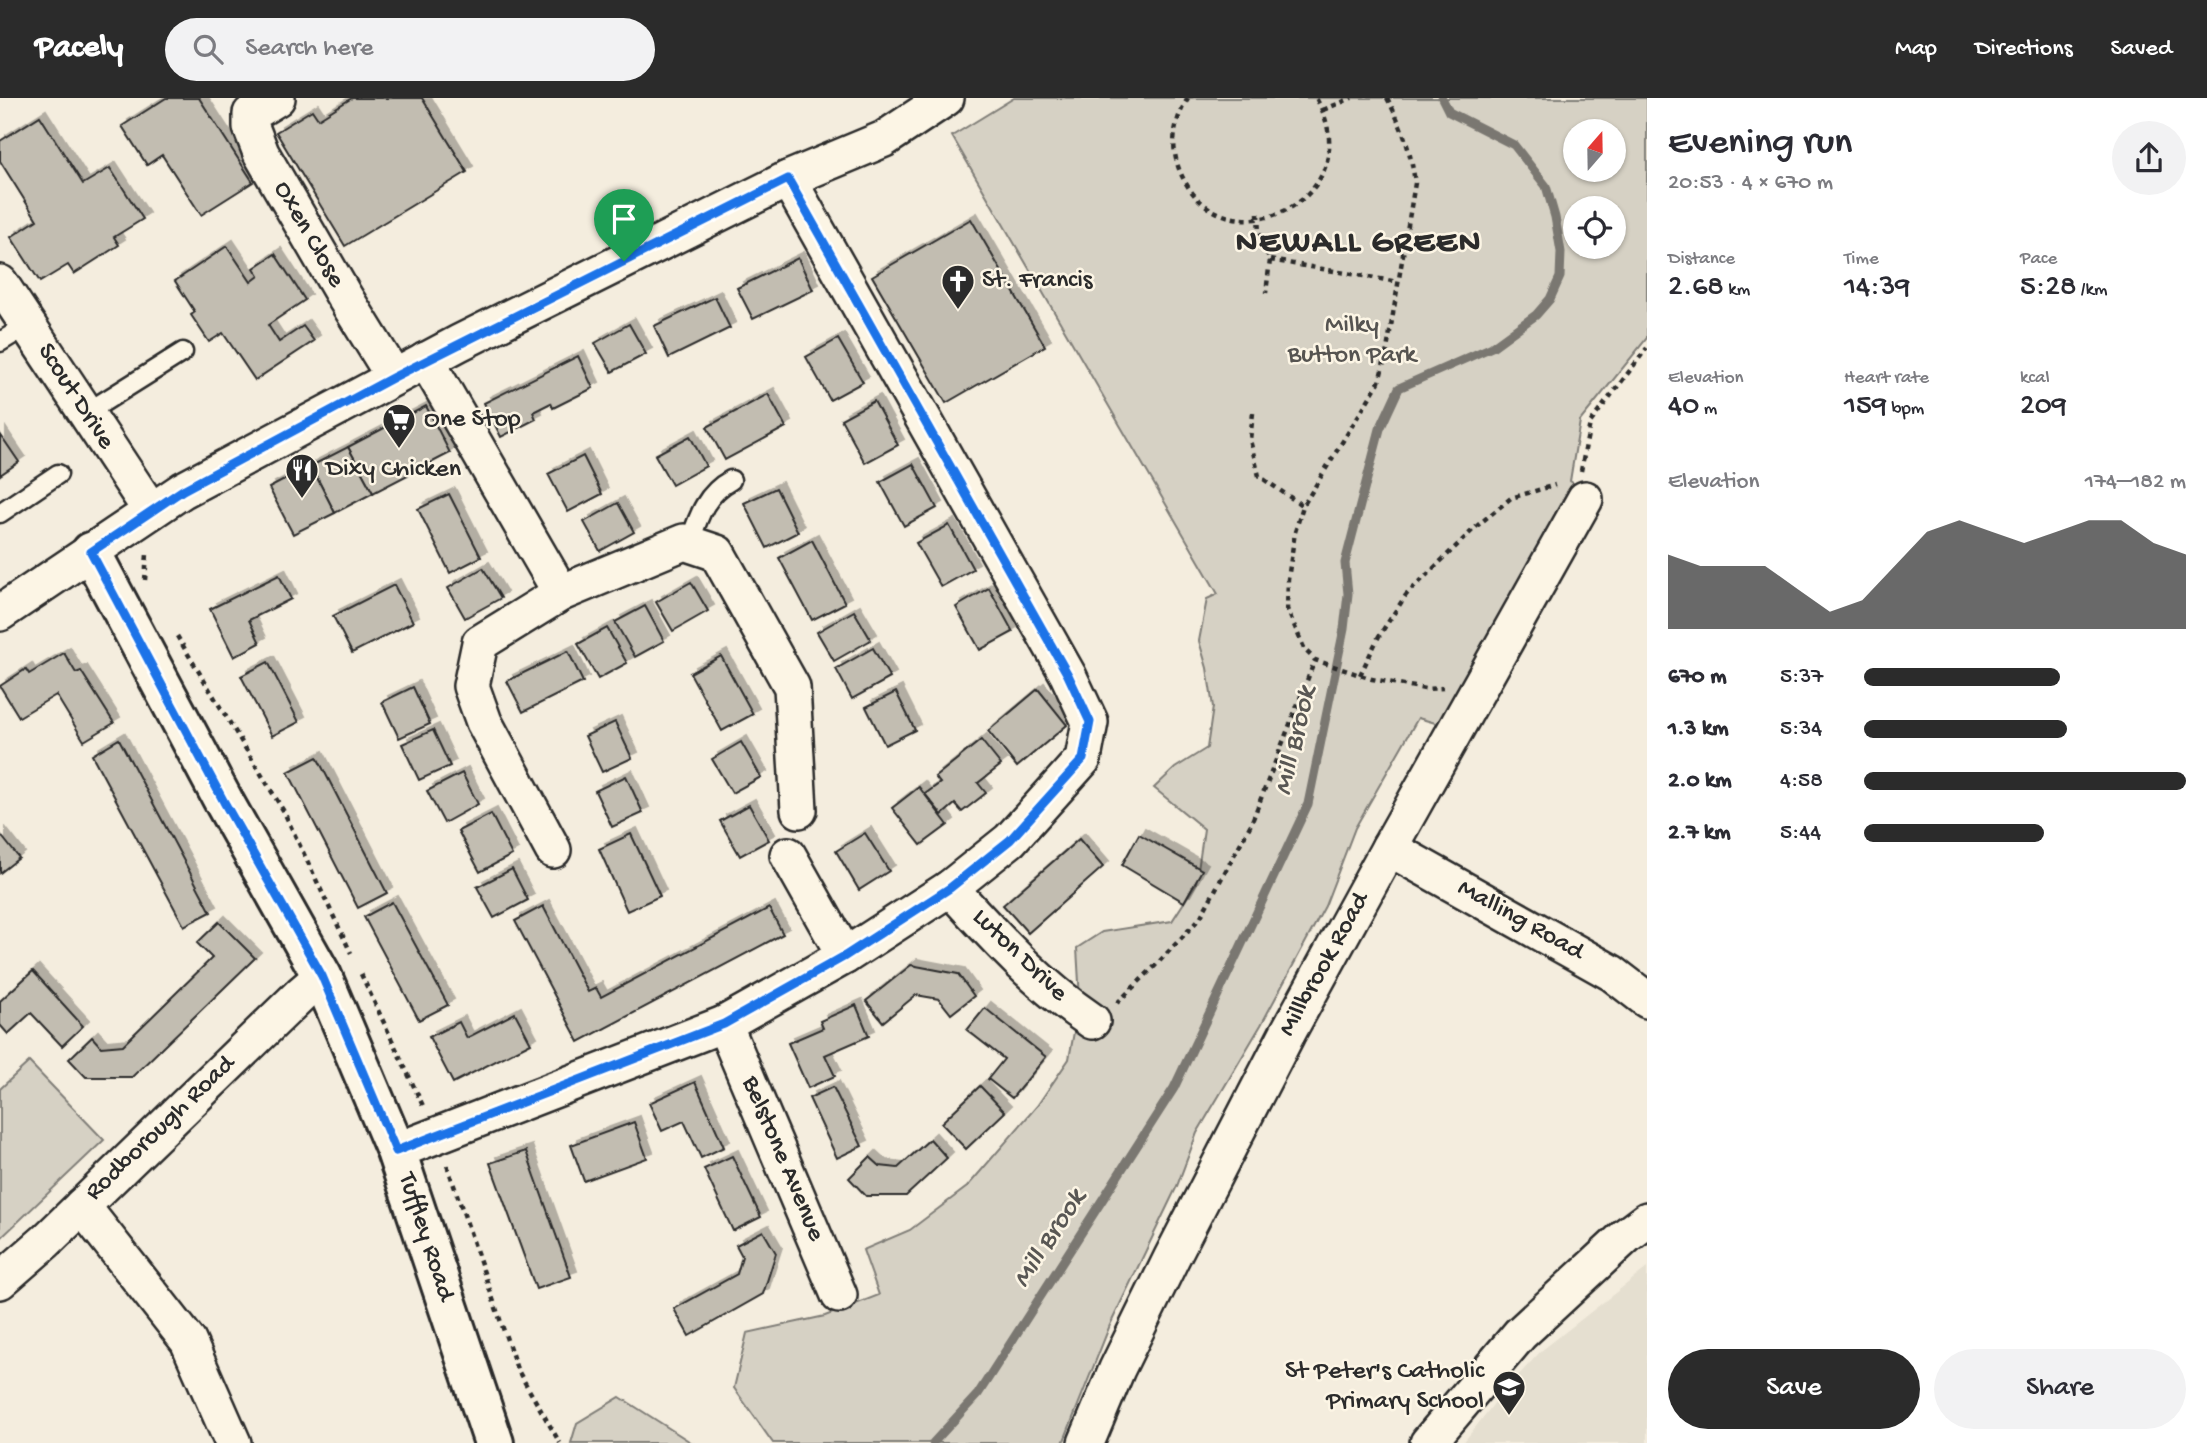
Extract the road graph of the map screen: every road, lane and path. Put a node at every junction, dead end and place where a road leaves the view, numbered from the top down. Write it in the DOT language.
graph roads {
  1 [pos="277,98"];
  2 [pos="946,98"];
  3 [pos="1188,98"];
  4 [pos="1316,98"];
  5 [pos="1352,98"];
  6 [pos="1387,98"];
  7 [pos="1323,110"];
  8 [pos="788,179"];
  9 [pos="1258,216"];
  10 [pos="1270,260"];
  11 [pos="1398,282"];
  12 [pos="2,292"];
  13 [pos="1266,293"];
  14 [pos="14,334"];
  15 [pos="1647,348"];
  16 [pos="183,352"];
  17 [pos="426,360"];
  18 [pos="394,377"];
  19 [pos="86,413"];
  20 [pos="1253,413"];
  21 [pos="58,474"];
  22 [pos="731,480"];
  23 [pos="1582,488"];
  24 [pos="1303,506"];
  25 [pos="150,511"];
  26 [pos="0,513"];
  27 [pos="689,544"];
  28 [pos="91,552"];
  29 [pos="561,593"];
  30 [pos="0,613"];
  31 [pos="1315,660"];
  32 [pos="1360,676"];
  33 [pos="1479,686"];
  34 [pos="799,810"];
  35 [pos="1389,848"];
  36 [pos="553,850"];
  37 [pos="788,855"];
  38 [pos="950,888"];
  39 [pos="845,956"];
  40 [pos="322,976"];
  41 [pos="1647,1000"];
  42 [pos="1092,1021"];
  43 [pos="724,1024"];
  44 [pos="396,1151"];
  45 [pos="82,1206"];
  46 [pos="1647,1220"];
  47 [pos="0,1281"];
  48 [pos="839,1295"];
  49 [pos="233,1443"];
  50 [pos="494,1443"];
  51 [pos="1086,1443"];
  52 [pos="1428,1443"];
  1 -- 18 [label="street, Oxen Close"];
  2 -- 8 [label="street"];
  3 -- 9 [label="path"];
  4 -- 7 [label="path"];
  5 -- 7 [label="path"];
  6 -- 11 [label="path"];
  7 -- 9 [label="path"];
  8 -- 17 [label="street"];
  8 -- 38 [label="street"];
  9 -- 10 [label="path"];
  10 -- 11 [label="path"];
  10 -- 13 [label="path"];
  11 -- 24 [label="path"];
  12 -- 14 [label="street, Scout Drive"];
  14 -- 19 [label="street, Scout Drive"];
  15 -- 23 [label="path"];
  16 -- 19 [label="lane"];
  17 -- 18 [label="street"];
  17 -- 29 [label="street"];
  18 -- 25 [label="street"];
  19 -- 25 [label="street, Scout Drive"];
  20 -- 24 [label="path"];
  21 -- 26 [label="lane"];
  22 -- 27 [label="lane"];
  23 -- 32 [label="path"];
  23 -- 33 [label="street, Millbrook Road"];
  24 -- 31 [label="path"];
  25 -- 28 [label="street"];
  27 -- 29 [label="street"];
  27 -- 34 [label="street"];
  28 -- 30 [label="street"];
  28 -- 40 [label="street, Tuffley Road"];
  29 -- 36 [label="street"];
  31 -- 32 [label="path"];
  31 -- 42 [label="path"];
  32 -- 33 [label="path"];
  33 -- 35 [label="street, Millbrook Road"];
  35 -- 41 [label="street, Malling Road"];
  35 -- 51 [label="street, Millbrook Road"];
  37 -- 39 [label="street"];
  38 -- 39 [label="street"];
  38 -- 42 [label="street, Luton Drive"];
  39 -- 43 [label="street"];
  40 -- 44 [label="street, Tuffley Road"];
  40 -- 45 [label="street, Rodborough Road"];
  43 -- 44 [label="street"];
  43 -- 48 [label="street, Belstone Avenue"];
  44 -- 50 [label="street, Tuffley Road"];
  45 -- 47 [label="street, Rodborough Road"];
  45 -- 49 [label="street"];
  46 -- 52 [label="street"];
}
